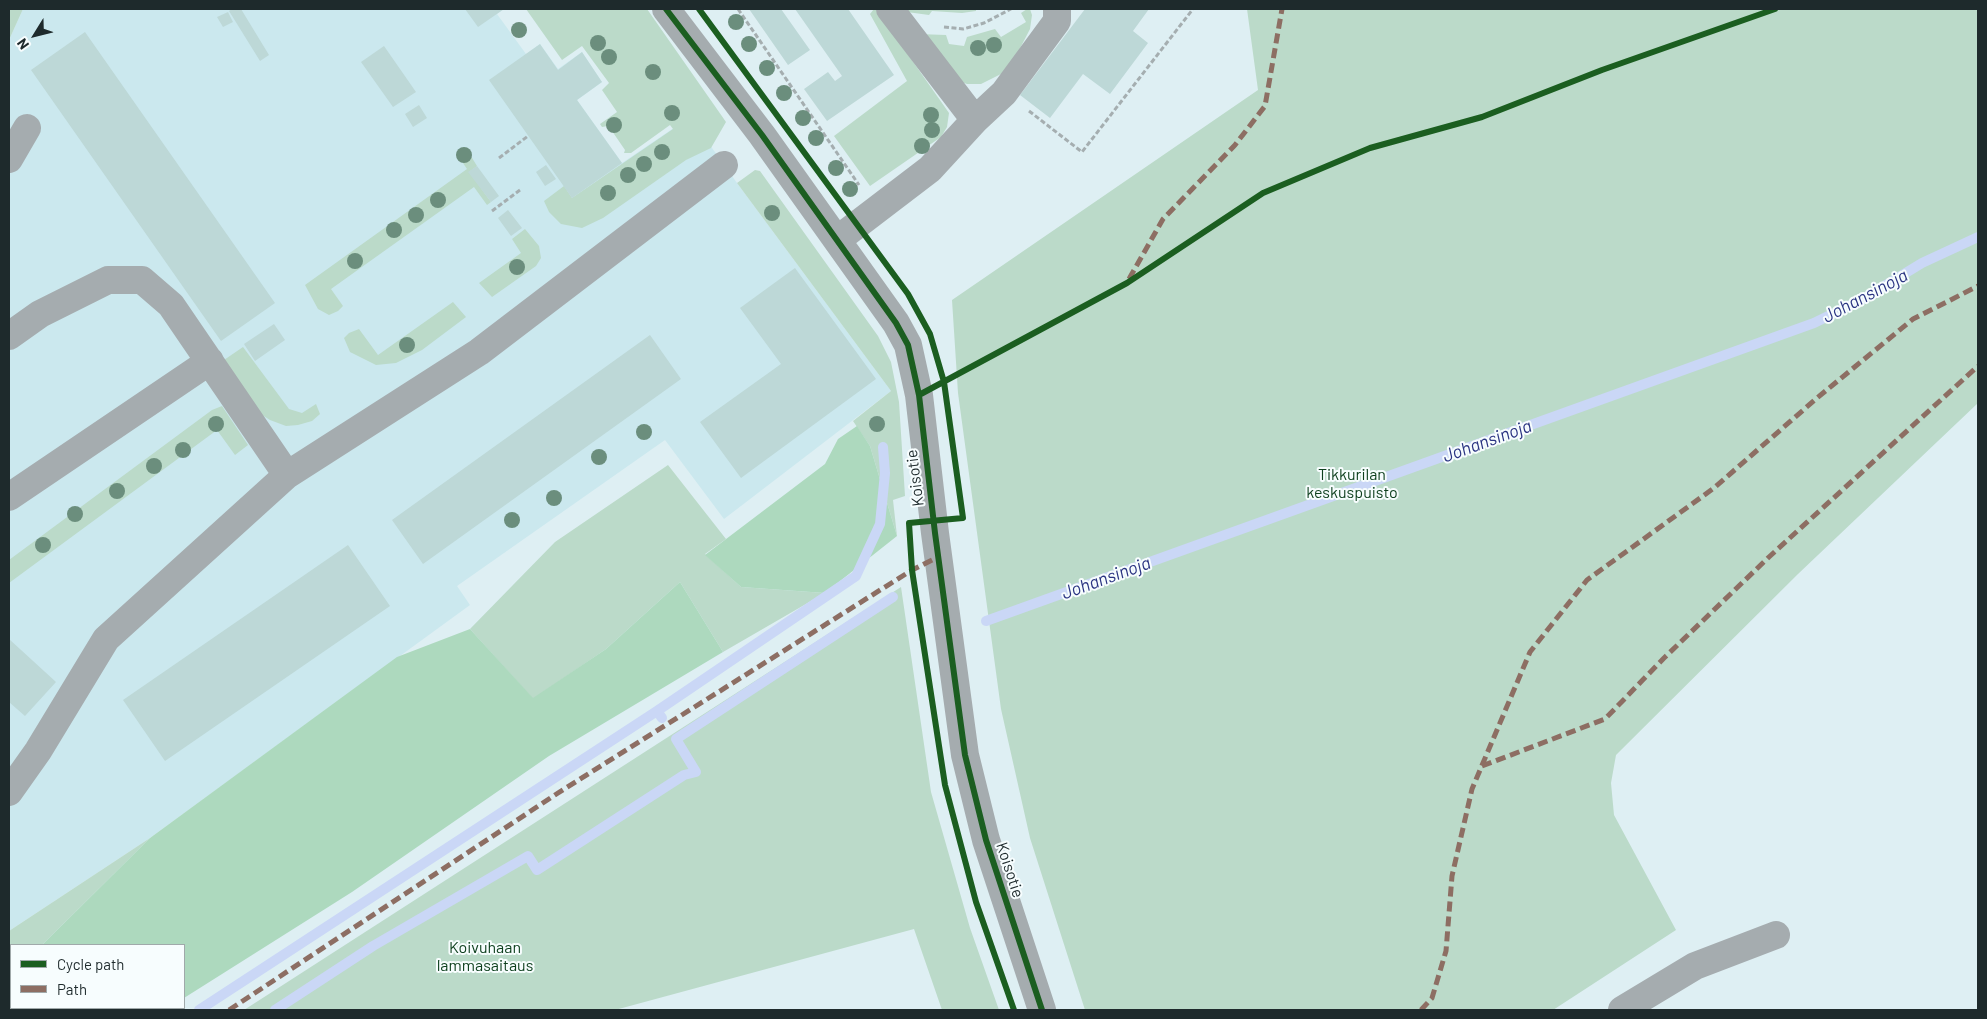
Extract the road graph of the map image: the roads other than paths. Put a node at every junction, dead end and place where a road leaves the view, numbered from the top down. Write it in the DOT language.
graph roads {
  1 [pos="666,9"];
  2 [pos="1057,9"];
  3 [pos="895,15"];
  4 [pos="975,120"];
  5 [pos="27,128"];
  6 [pos="9,159"];
  7 [pos="724,165"];
  8 [pos="837,240"];
  9 [pos="9,336"];
  10 [pos="210,361"];
  11 [pos="287,475"];
  12 [pos="9,496"];
  13 [pos="9,792"];
  14 [pos="1776,935"];
  15 [pos="1042,1010"];
  16 [pos="1622,1010"];
  1 -- 8 [label="street, Koisotie"];
  2 -- 4 [label="street"];
  3 -- 4 [label="street"];
  4 -- 8 [label="street"];
  5 -- 6 [label="street"];
  7 -- 11 [label="street"];
  8 -- 15 [label="street, Koisotie"];
  9 -- 10 [label="street"];
  10 -- 11 [label="street"];
  10 -- 12 [label="street"];
  11 -- 13 [label="street"];
  14 -- 16 [label="street"];
}
